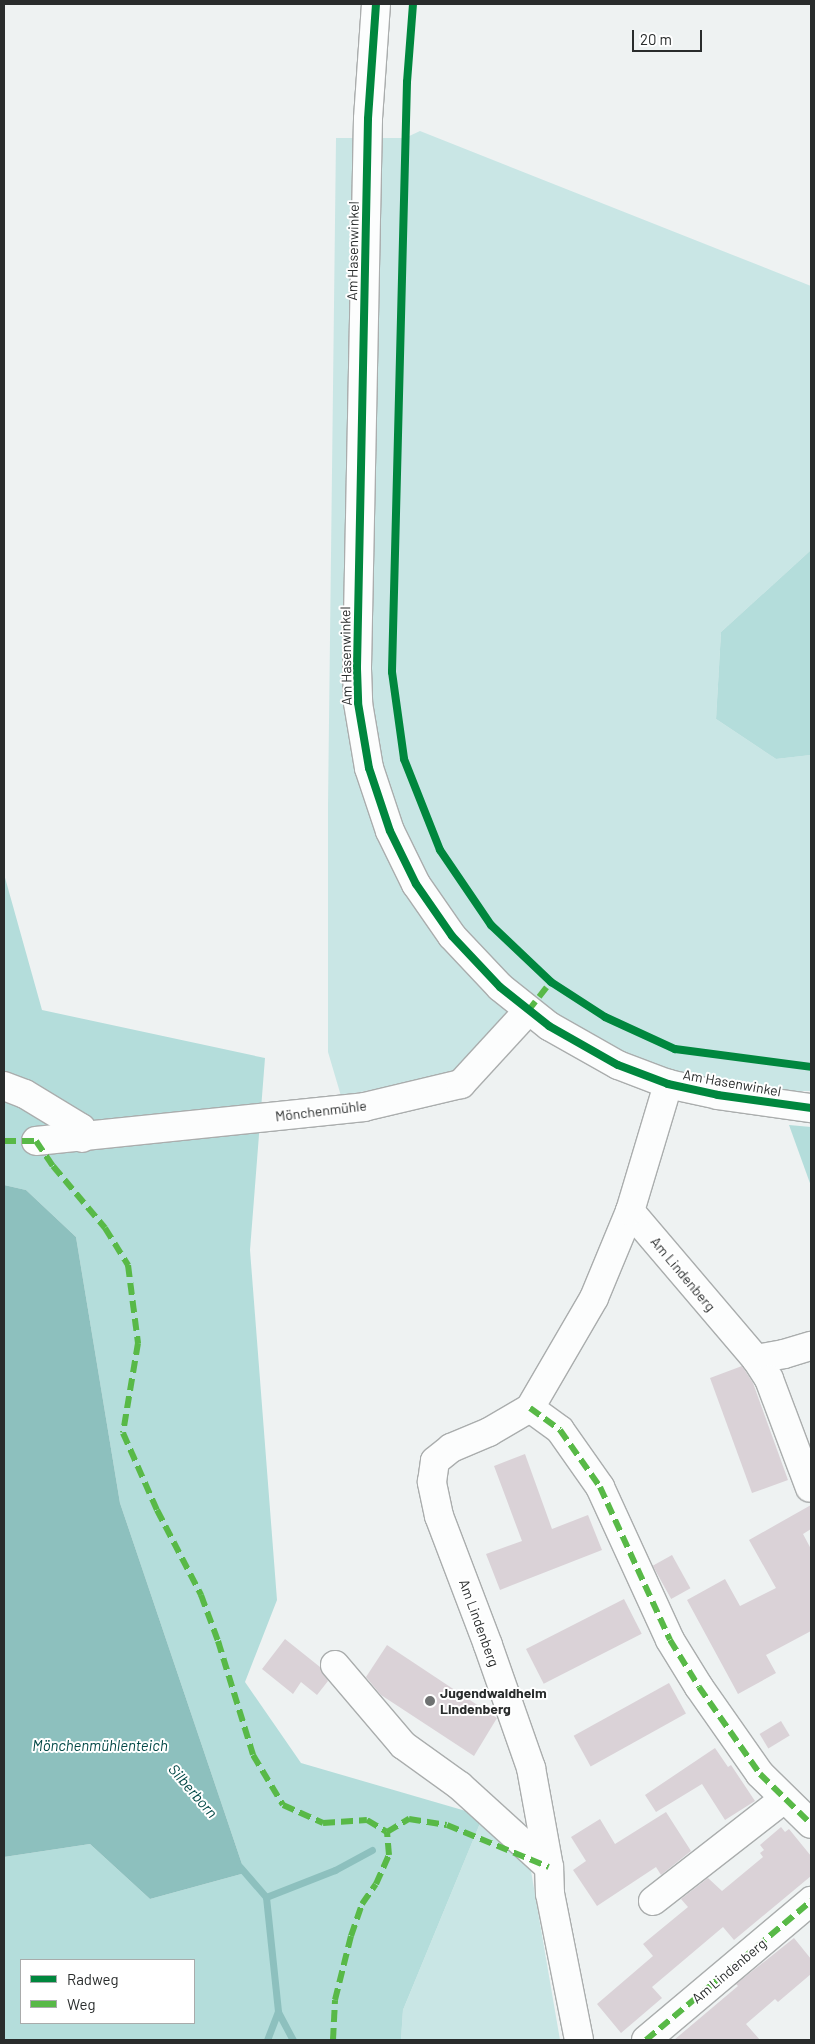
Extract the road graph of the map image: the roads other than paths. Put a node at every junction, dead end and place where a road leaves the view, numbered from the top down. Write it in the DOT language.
graph roads {
  1 [pos="376,4"];
  2 [pos="528,1011"];
  3 [pos="668,1084"];
  4 [pos="4,1086"];
  5 [pos="811,1108"];
  6 [pos="82,1138"];
  7 [pos="36,1141"];
  8 [pos="630,1211"];
  9 [pos="811,1346"];
  10 [pos="756,1359"];
  11 [pos="530,1408"];
  12 [pos="810,1488"];
  13 [pos="335,1665"];
  14 [pos="784,1799"];
  15 [pos="811,1824"];
  16 [pos="549,1868"];
  17 [pos="653,1901"];
  18 [pos="811,1901"];
  19 [pos="579,2040"];
  20 [pos="646,2040"];
  1 -- 2 [label="street, Am Hasenwinkel"];
  2 -- 3 [label="street, Am Hasenwinkel"];
  2 -- 6 [label="street, Mönchenmühle"];
  3 -- 5 [label="street, Am Hasenwinkel"];
  3 -- 8 [label="street, Am Lindenberg"];
  4 -- 6 [label="street"];
  6 -- 7 [label="street, Mönchenmühle"];
  8 -- 10 [label="street, Am Lindenberg"];
  8 -- 11 [label="street, Am Lindenberg"];
  9 -- 10 [label="street"];
  10 -- 12 [label="street, Am Lindenberg"];
  11 -- 14 [label="street"];
  11 -- 16 [label="street, Am Lindenberg"];
  13 -- 16 [label="street"];
  14 -- 15 [label="street"];
  14 -- 17 [label="street"];
  16 -- 19 [label="street, Am Lindenberg"];
  18 -- 20 [label="street, Am Lindenberg"];
}
